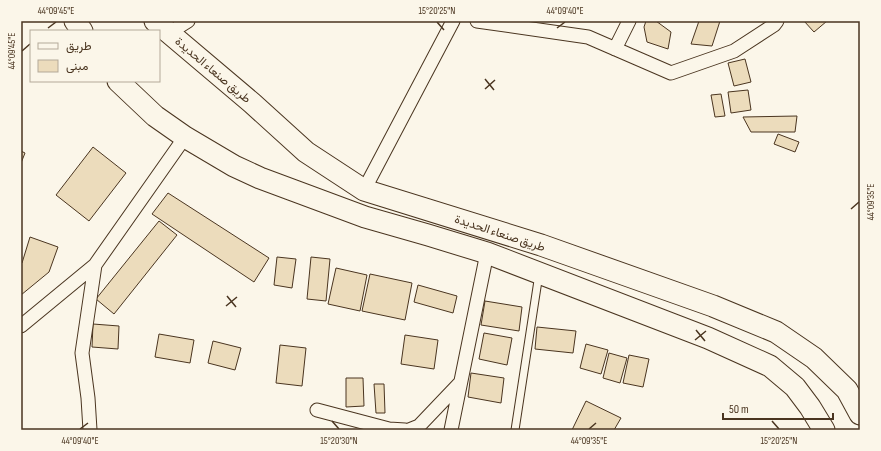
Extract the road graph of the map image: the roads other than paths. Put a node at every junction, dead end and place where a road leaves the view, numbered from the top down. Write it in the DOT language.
graph roads {
  1 [pos="75,21"];
  2 [pos="188,21"];
  3 [pos="453,21"];
  4 [pos="477,21"];
  5 [pos="629,21"];
  6 [pos="777,21"];
  7 [pos="162,27"];
  8 [pos="81,30"];
  9 [pos="616,49"];
  10 [pos="119,82"];
  11 [pos="185,137"];
  12 [pos="364,190"];
  13 [pos="487,254"];
  14 [pos="95,265"];
  15 [pos="539,274"];
  16 [pos="713,306"];
  17 [pos="21,326"];
  18 [pos="708,338"];
  19 [pos="460,383"];
  20 [pos="317,410"];
  21 [pos="860,414"];
  22 [pos="90,430"];
  23 [pos="405,430"];
  24 [pos="409,430"];
  25 [pos="451,430"];
  26 [pos="515,430"];
  27 [pos="824,430"];
  1 -- 8 [label="main road"];
  2 -- 7 [label="street"];
  3 -- 12 [label="street"];
  4 -- 9 [label="street"];
  5 -- 9 [label="street"];
  6 -- 9 [label="street"];
  7 -- 12 [label="main road, طريق صنعاء الحديدة"];
  10 -- 11 [label="main road, طريق صنعاء الحديدة"];
  11 -- 13 [label="main road, طريق صنعاء الحديدة"];
  11 -- 14 [label="street"];
  12 -- 16 [label="main road, طريق صنعاء الحديدة"];
  13 -- 15 [label="main road, طريق صنعاء الحديدة"];
  13 -- 19 [label="street"];
  14 -- 17 [label="street"];
  14 -- 22 [label="street"];
  15 -- 18 [label="main road, طريق صنعاء الحديدة"];
  15 -- 26 [label="lane"];
  16 -- 18 [label="main road"];
  16 -- 21 [label="main road, طريق صنعاء الحديدة"];
  18 -- 27 [label="main road, طريق صنعاء الحديدة"];
  19 -- 24 [label="street"];
  19 -- 25 [label="street"];
  20 -- 23 [label="street"];
}
